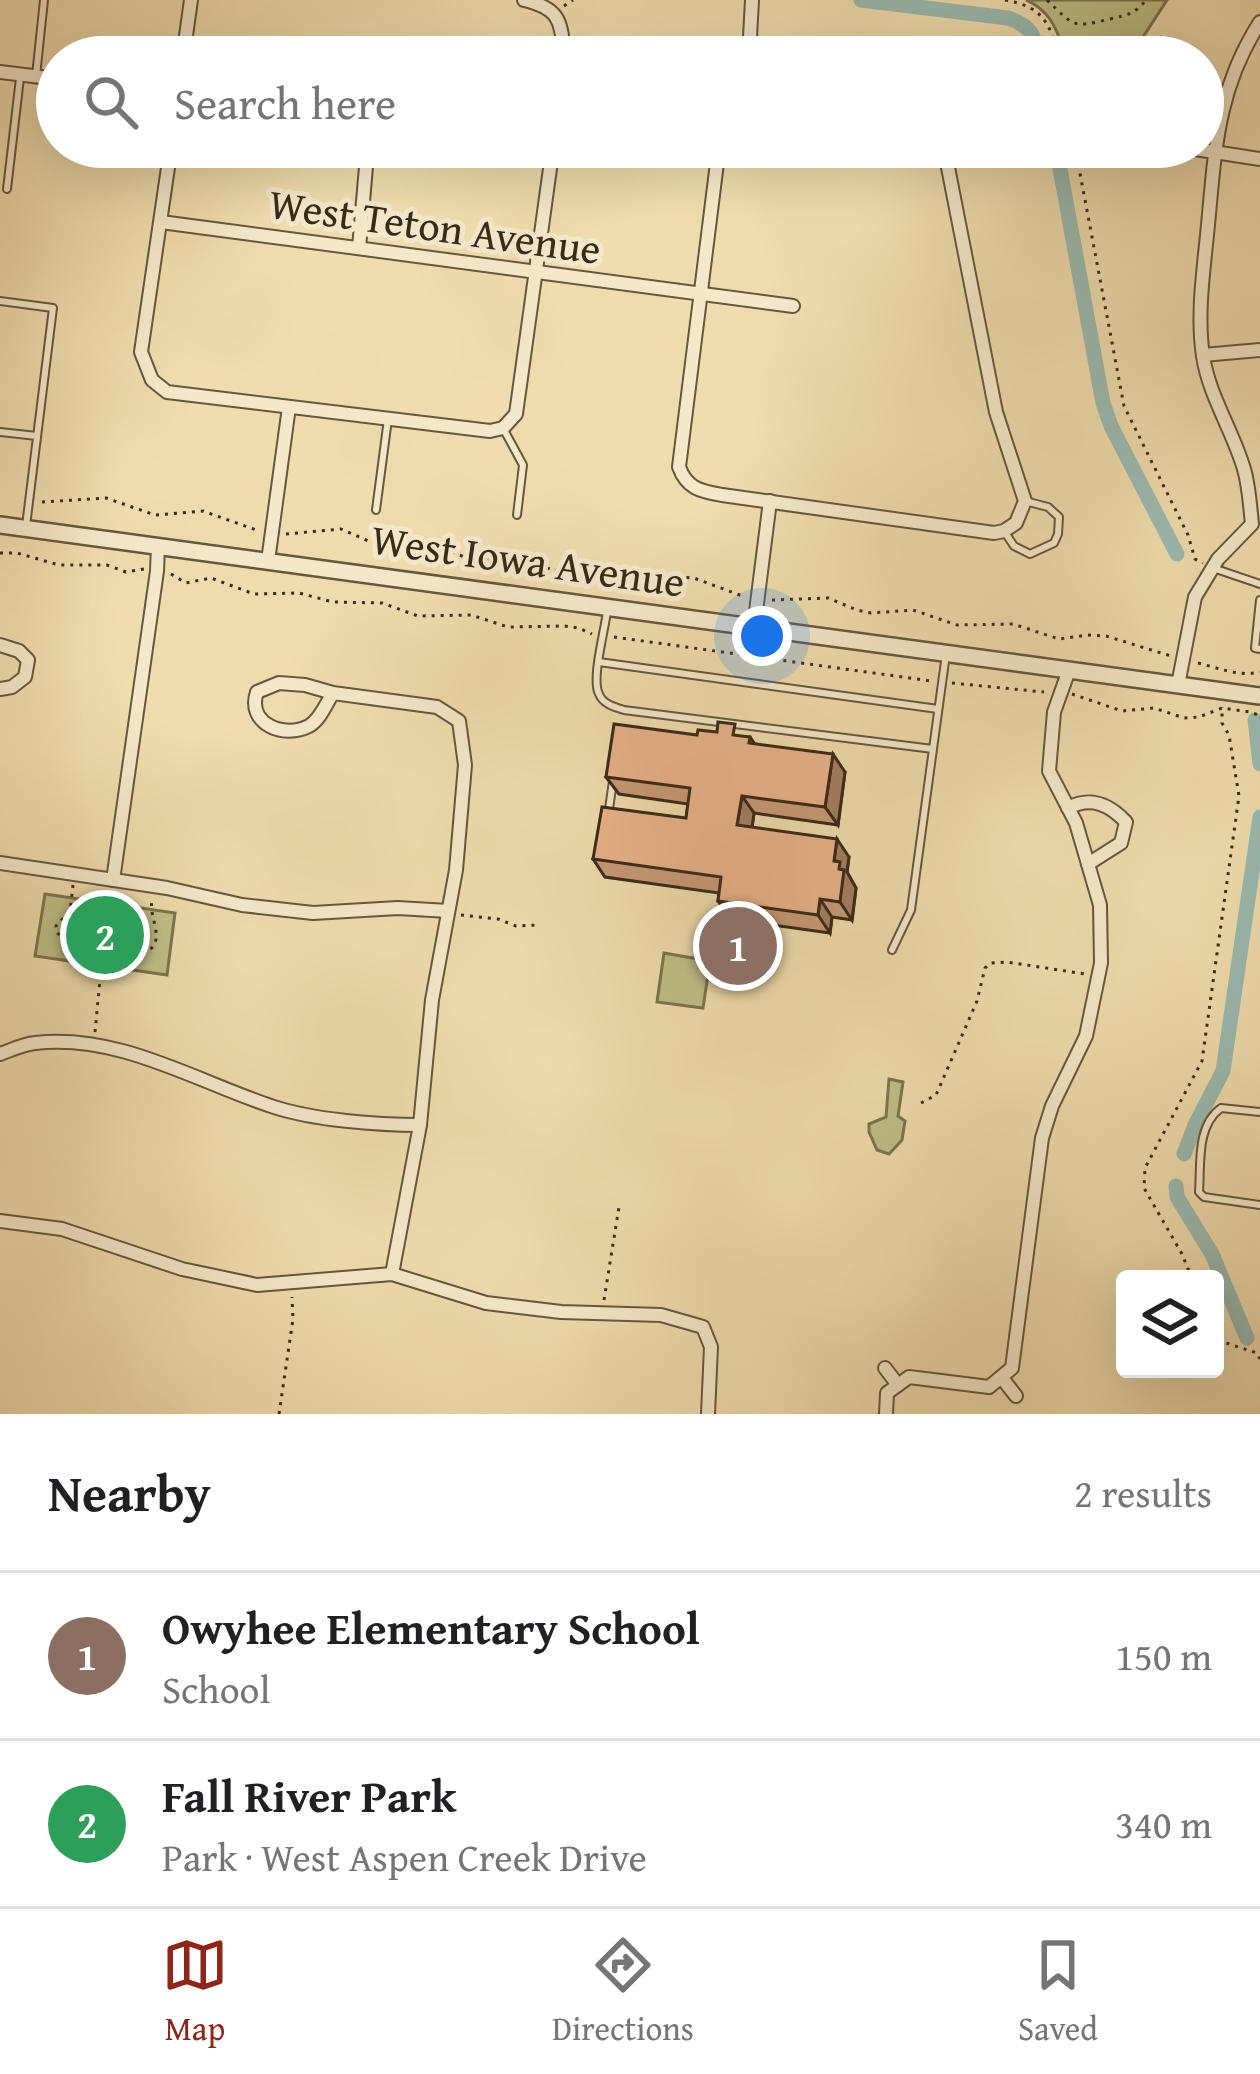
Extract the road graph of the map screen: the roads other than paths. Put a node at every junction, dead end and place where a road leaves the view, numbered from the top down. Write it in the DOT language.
graph roads {
  1 [pos="44,0"];
  2 [pos="190,0"];
  3 [pos="524,0"];
  4 [pos="752,0"];
  5 [pos="1260,22"];
  6 [pos="40,36"];
  7 [pos="186,36"];
  8 [pos="562,36"];
  9 [pos="750,36"];
  10 [pos="0,71"];
  11 [pos="20,74"];
  12 [pos="36,76"];
  13 [pos="1224,101"];
  14 [pos="1224,154"];
  15 [pos="1260,159"];
  16 [pos="168,168"];
  17 [pos="367,168"];
  18 [pos="550,168"];
  19 [pos="716,168"];
  20 [pos="948,168"];
  21 [pos="1213,168"];
  22 [pos="7,189"];
  23 [pos="161,222"];
  24 [pos="359,248"];
  25 [pos="536,272"];
  26 [pos="700,296"];
  27 [pos="0,302"];
  28 [pos="793,306"];
  29 [pos="1260,350"];
  30 [pos="1203,355"];
  31 [pos="289,407"];
  32 [pos="388,419"];
  33 [pos="503,428"];
  34 [pos="0,432"];
  35 [pos="37,436"];
  36 [pos="770,501"];
  37 [pos="1025,501"];
  38 [pos="376,510"];
  39 [pos="517,515"];
  40 [pos="0,525"];
  41 [pos="26,528"];
  42 [pos="1004,531"];
  43 [pos="158,546"];
  44 [pos="268,561"];
  45 [pos="1213,568"];
  46 [pos="1260,584"];
  47 [pos="1260,600"];
  48 [pos="607,608"];
  49 [pos="754,627"];
  50 [pos="0,645"];
  51 [pos="1260,649"];
  52 [pos="946,653"];
  53 [pos="599,662"];
  54 [pos="1069,670"];
  55 [pos="1178,685"];
  56 [pos="0,689"];
  57 [pos="333,693"];
  58 [pos="1260,696"];
  59 [pos="938,709"];
  60 [pos="933,749"];
  61 [pos="613,780"];
  62 [pos="1068,808"];
  63 [pos="606,826"];
  64 [pos="0,863"];
  65 [pos="1088,864"];
  66 [pos="113,880"];
  67 [pos="448,910"];
  68 [pos="892,950"];
  69 [pos="0,1054"];
  70 [pos="1260,1112"];
  71 [pos="420,1126"];
  72 [pos="1260,1205"];
  73 [pos="0,1221"];
  74 [pos="392,1274"];
  75 [pos="885,1368"];
  76 [pos="1002,1378"];
  77 [pos="898,1385"];
  78 [pos="1016,1396"];
  79 [pos="708,1414"];
  80 [pos="886,1414"];
  1 -- 6 [label="lane"];
  2 -- 7 [label="street"];
  3 -- 8 [label="street"];
  4 -- 9 [label="street"];
  5 -- 13 [label="street"];
  10 -- 11 [label="street"];
  11 -- 12 [label="street"];
  11 -- 22 [label="lane"];
  14 -- 15 [label="street"];
  16 -- 23 [label="street"];
  17 -- 24 [label="street"];
  18 -- 25 [label="street"];
  19 -- 26 [label="street"];
  20 -- 37 [label="street"];
  21 -- 30 [label="street"];
  23 -- 24 [label="street, West Teton Avenue"];
  23 -- 31 [label="street"];
  24 -- 25 [label="street, West Teton Avenue"];
  25 -- 26 [label="street, West Teton Avenue"];
  25 -- 33 [label="street"];
  26 -- 28 [label="street, West Teton Avenue"];
  26 -- 36 [label="street"];
  27 -- 35 [label="lane"];
  29 -- 30 [label="street"];
  30 -- 45 [label="street"];
  31 -- 32 [label="street"];
  31 -- 44 [label="street"];
  32 -- 33 [label="street"];
  32 -- 38 [label="lane"];
  33 -- 39 [label="lane"];
  34 -- 35 [label="lane"];
  35 -- 41 [label="lane"];
  36 -- 42 [label="street"];
  36 -- 49 [label="street"];
  37 -- 42 [label="street"];
  37 -- 42 [label="lane"];
  40 -- 41 [label="street, West Iowa Avenue"];
  41 -- 43 [label="street, West Iowa Avenue"];
  43 -- 44 [label="street, West Iowa Avenue"];
  43 -- 66 [label="street"];
  44 -- 48 [label="street, West Iowa Avenue"];
  45 -- 46 [label="lane"];
  45 -- 55 [label="street"];
  47 -- 51 [label="lane"];
  48 -- 49 [label="street, West Iowa Avenue"];
  48 -- 53 [label="lane"];
  49 -- 52 [label="street, West Iowa Avenue"];
  50 -- 56 [label="street"];
  52 -- 54 [label="street, West Iowa Avenue"];
  52 -- 59 [label="lane"];
  53 -- 59 [label="lane"];
  53 -- 60 [label="lane"];
  54 -- 55 [label="street, West Iowa Avenue"];
  54 -- 62 [label="street"];
  55 -- 58 [label="street, West Iowa Avenue"];
  57 -- 57 [label="street"];
  57 -- 67 [label="street"];
  59 -- 60 [label="lane"];
  60 -- 68 [label="lane"];
  61 -- 63 [label="lane"];
  62 -- 65 [label="street"];
  62 -- 65 [label="street"];
  64 -- 66 [label="street"];
  65 -- 76 [label="street"];
  66 -- 67 [label="street"];
  67 -- 71 [label="street"];
  69 -- 71 [label="street"];
  70 -- 72 [label="lane"];
  71 -- 74 [label="street"];
  73 -- 74 [label="street"];
  74 -- 79 [label="street"];
  75 -- 77 [label="street"];
  76 -- 77 [label="street"];
  76 -- 78 [label="street"];
  77 -- 80 [label="street"];
}
